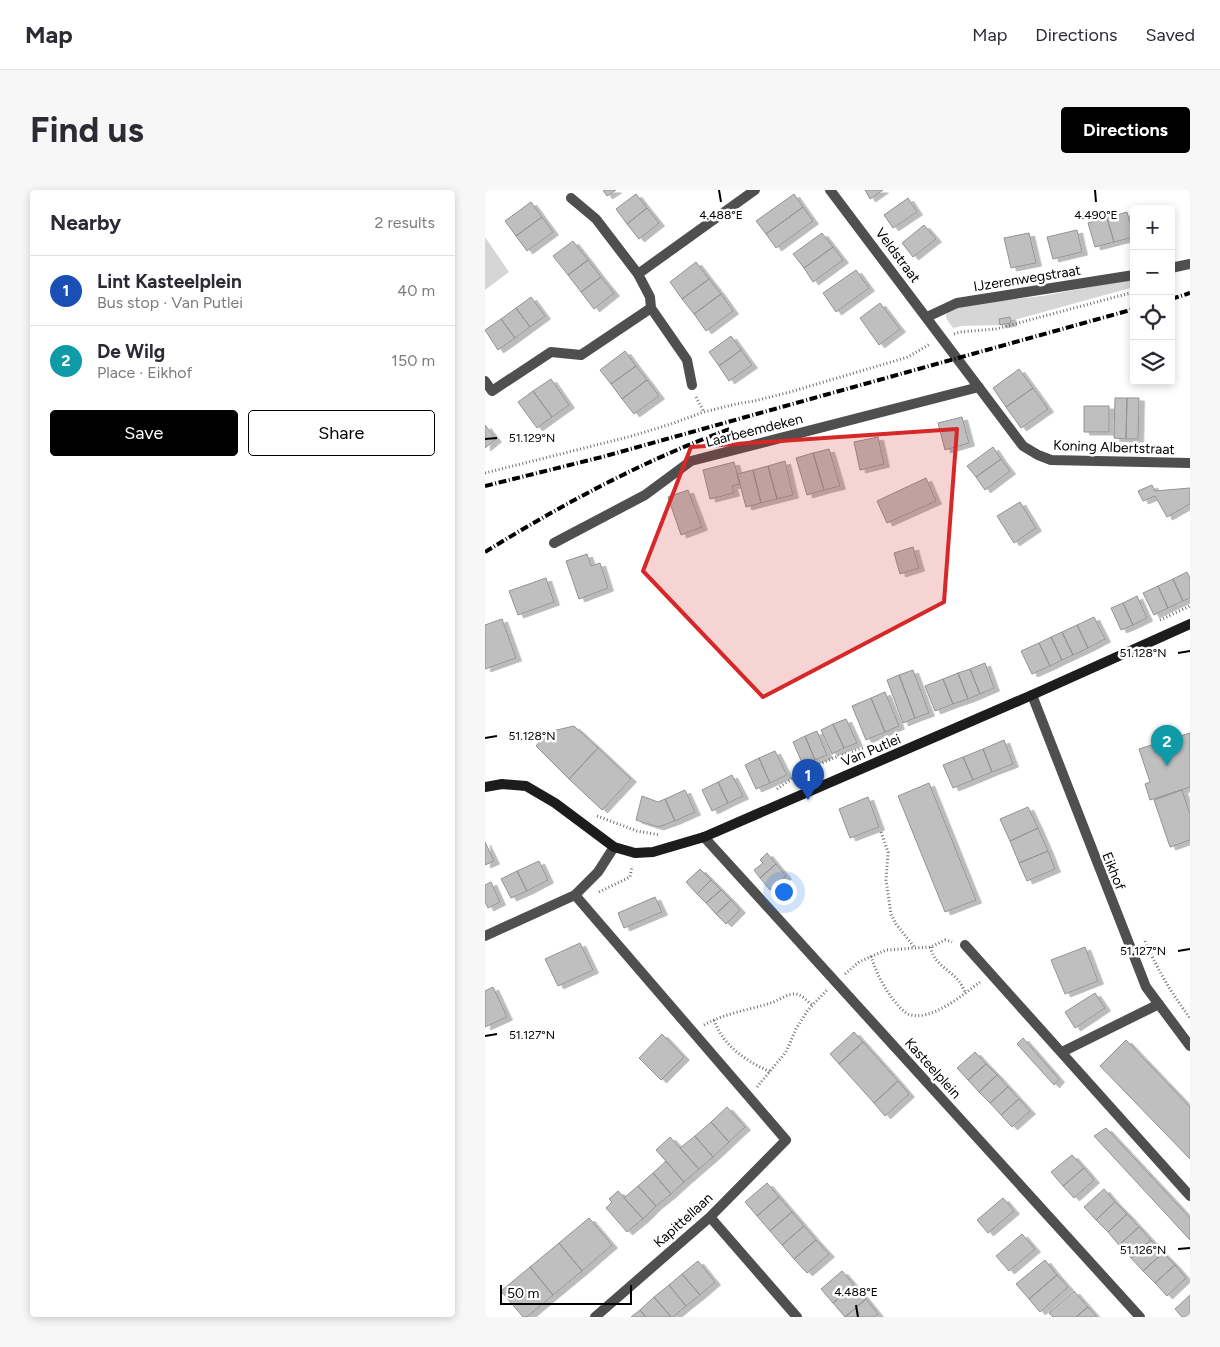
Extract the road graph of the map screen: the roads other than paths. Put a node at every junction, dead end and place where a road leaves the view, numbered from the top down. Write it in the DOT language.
graph roads {
  1 [pos="755,190"];
  2 [pos="831,190"];
  3 [pos="571,198"];
  4 [pos="1190,264"];
  5 [pos="1175,267"];
  6 [pos="638,274"];
  7 [pos="1130,276"];
  8 [pos="651,308"];
  9 [pos="927,317"];
  10 [pos="942,338"];
  11 [pos="485,381"];
  12 [pos="692,385"];
  13 [pos="979,387"];
  14 [pos="1190,463"];
  15 [pos="554,543"];
  16 [pos="1190,624"];
  17 [pos="1032,695"];
  18 [pos="485,787"];
  19 [pos="704,836"];
  20 [pos="614,847"];
  21 [pos="575,894"];
  22 [pos="485,936"];
  23 [pos="965,945"];
  24 [pos="1159,1004"];
  25 [pos="1190,1046"];
  26 [pos="1062,1052"];
  27 [pos="1190,1196"];
  28 [pos="709,1217"];
  29 [pos="595,1317"];
  30 [pos="797,1317"];
  31 [pos="1140,1317"];
  1 -- 6 [label="street"];
  2 -- 9 [label="street, Veldstraat"];
  3 -- 6 [label="street"];
  4 -- 5 [label="street"];
  6 -- 8 [label="street"];
  7 -- 9 [label="street, IJzerenwegstraat"];
  8 -- 11 [label="street"];
  8 -- 12 [label="street"];
  9 -- 10 [label="street, Veldstraat"];
  10 -- 13 [label="street, Koning Albertstraat"];
  13 -- 14 [label="street, Koning Albertstraat"];
  13 -- 15 [label="street, Laarbeemdeken"];
  16 -- 17 [label="street, Van Putlei"];
  17 -- 19 [label="street, Van Putlei"];
  17 -- 24 [label="street, Eikhof"];
  18 -- 20 [label="street"];
  19 -- 20 [label="street, Van Putlei"];
  19 -- 31 [label="street, Kasteelplein"];
  20 -- 21 [label="street"];
  21 -- 22 [label="street"];
  21 -- 28 [label="street, Kapittellaan"];
  23 -- 26 [label="street"];
  24 -- 25 [label="street, Eikhof"];
  24 -- 26 [label="street"];
  26 -- 27 [label="street"];
  28 -- 29 [label="street, Kapittellaan"];
  28 -- 30 [label="street"];
}
